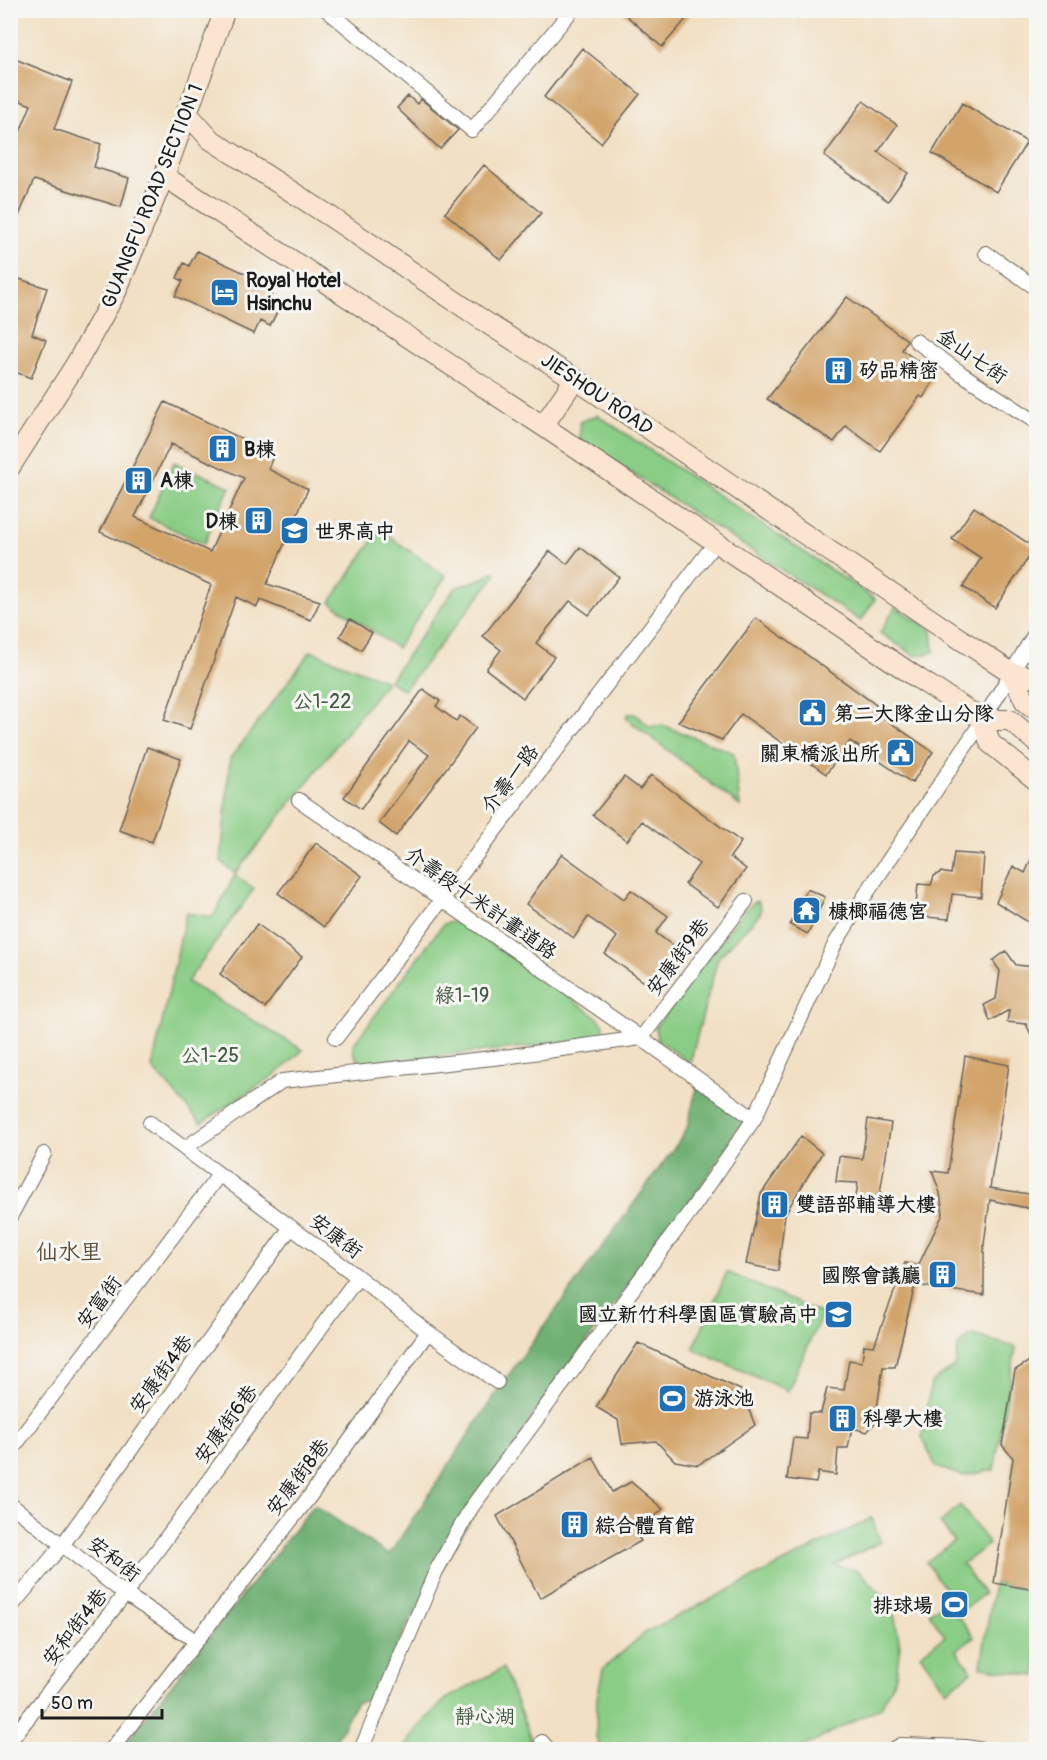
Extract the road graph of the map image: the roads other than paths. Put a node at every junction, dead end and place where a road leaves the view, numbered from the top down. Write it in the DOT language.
graph roads {
  1 [pos="225,10"];
  2 [pos="327,10"];
  3 [pos="564,13"];
  4 [pos="186,112"];
  5 [pos="164,176"];
  6 [pos="986,254"];
  7 [pos="1036,288"];
  8 [pos="916,341"];
  9 [pos="575,379"];
  10 [pos="1036,422"];
  11 [pos="543,426"];
  12 [pos="10,467"];
  13 [pos="715,543"];
  14 [pos="1036,632"];
  15 [pos="1012,673"];
  16 [pos="1036,678"];
  17 [pos="1036,710"];
  18 [pos="983,720"];
  19 [pos="1036,741"];
  20 [pos="1036,780"];
  21 [pos="299,800"];
  22 [pos="442,899"];
  23 [pos="746,901"];
  24 [pos="336,1038"];
  25 [pos="641,1038"];
  26 [pos="754,1119"];
  27 [pos="150,1123"];
  28 [pos="184,1148"];
  29 [pos="44,1154"];
  30 [pos="219,1175"];
  31 [pos="10,1218"];
  32 [pos="291,1227"];
  33 [pos="358,1277"];
  34 [pos="428,1332"];
  35 [pos="497,1382"];
  36 [pos="10,1452"];
  37 [pos="10,1504"];
  38 [pos="63,1544"];
  39 [pos="125,1594"];
  40 [pos="10,1608"];
  41 [pos="196,1641"];
  42 [pos="10,1741"];
  43 [pos="111,1749"];
  44 [pos="361,1749"];
  45 [pos="892,1749"];
  46 [pos="983,1749"];
  1 -- 4 [label="street, GUANGFU ROAD SECTION 1"];
  2 -- 3 [label="street"];
  4 -- 5 [label="street, GUANGFU ROAD SECTION 1"];
  4 -- 9 [label="street, JIESHOU ROAD"];
  5 -- 11 [label="street"];
  5 -- 12 [label="street, GUANGFU ROAD SECTION 1"];
  6 -- 7 [label="street"];
  8 -- 10 [label="street, 金山七街"];
  9 -- 11 [label="street"];
  9 -- 15 [label="street, JIESHOU ROAD"];
  11 -- 13 [label="street"];
  13 -- 18 [label="street"];
  13 -- 22 [label="street, 介壽一路"];
  14 -- 15 [label="street"];
  15 -- 16 [label="street, JIESHOU ROAD"];
  15 -- 17 [label="street"];
  15 -- 18 [label="street"];
  18 -- 19 [label="street"];
  18 -- 20 [label="street"];
  18 -- 26 [label="street"];
  21 -- 22 [label="street, 介壽段十米計畫道路"];
  22 -- 24 [label="street, 介壽一路"];
  22 -- 25 [label="street, 介壽段十米計畫道路"];
  23 -- 25 [label="street, 安康街9巷"];
  25 -- 26 [label="street, 介壽段十米計畫道路"];
  25 -- 28 [label="street"];
  26 -- 44 [label="street"];
  27 -- 28 [label="street, 安康街"];
  28 -- 30 [label="street, 安康街"];
  29 -- 31 [label="street"];
  30 -- 32 [label="street, 安康街"];
  30 -- 36 [label="street, 安富街"];
  32 -- 33 [label="street, 安康街"];
  32 -- 38 [label="street, 安康街4巷"];
  33 -- 34 [label="street, 安康街"];
  33 -- 39 [label="street, 安康街6巷"];
  34 -- 35 [label="street, 安康街"];
  34 -- 41 [label="street, 安康街8巷"];
  37 -- 38 [label="street, 安和街"];
  38 -- 39 [label="street, 安和街"];
  38 -- 40 [label="street, 安康街4巷"];
  39 -- 41 [label="street, 安和街"];
  39 -- 42 [label="street, 安和街4巷"];
  41 -- 43 [label="street, 安康街8巷"];
  45 -- 46 [label="street"];
}
